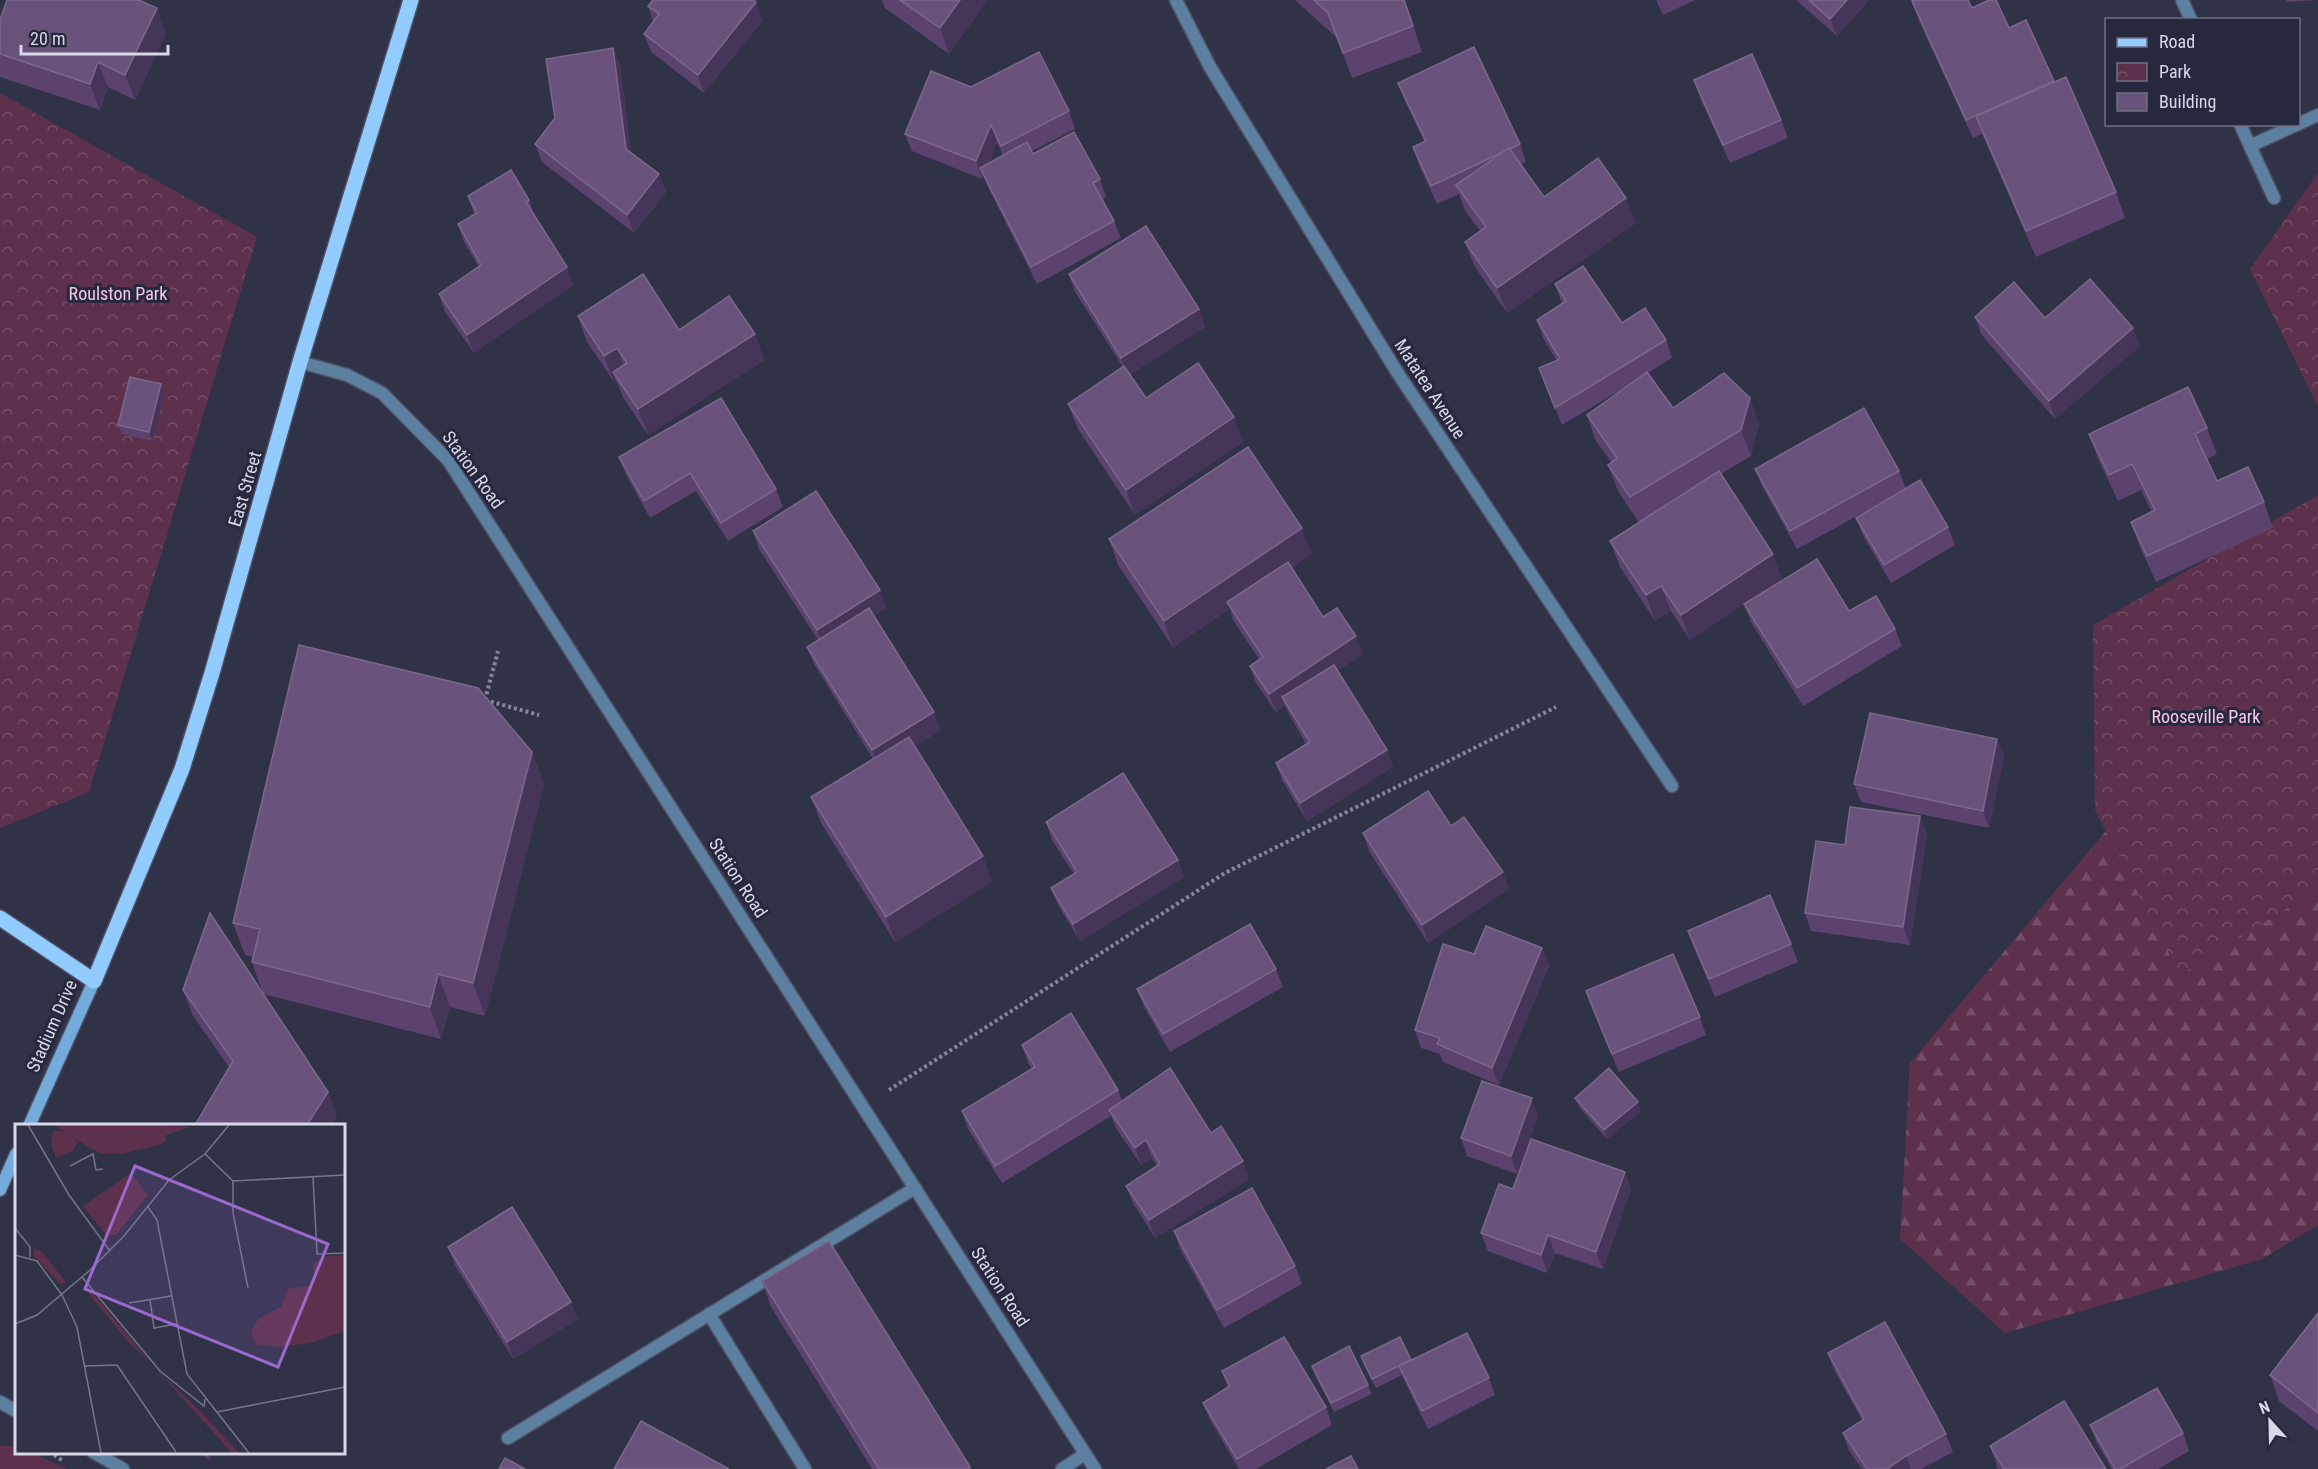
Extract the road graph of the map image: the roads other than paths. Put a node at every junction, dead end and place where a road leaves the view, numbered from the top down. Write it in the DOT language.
graph roads {
  1 [pos="411,0"];
  2 [pos="1176,0"];
  3 [pos="2182,0"];
  4 [pos="2190,18"];
  5 [pos="2318,116"];
  6 [pos="2300,123"];
  7 [pos="2241,126"];
  8 [pos="2294,126"];
  9 [pos="2250,146"];
  10 [pos="2274,198"];
  11 [pos="300,362"];
  12 [pos="1672,786"];
  13 [pos="0,918"];
  14 [pos="94,981"];
  15 [pos="29,1124"];
  16 [pos="15,1156"];
  17 [pos="915,1188"];
  18 [pos="0,1190"];
  19 [pos="709,1314"];
  20 [pos="0,1402"];
  21 [pos="15,1410"];
  22 [pos="508,1438"];
  23 [pos="97,1454"];
  24 [pos="1086,1454"];
  25 [pos="123,1469"];
  26 [pos="805,1469"];
  27 [pos="1062,1469"];
  28 [pos="1095,1469"];
  1 -- 11 [label="main road, East Street"];
  2 -- 12 [label="street, Matatea Avenue"];
  3 -- 4 [label="street"];
  5 -- 6 [label="street"];
  7 -- 9 [label="street"];
  8 -- 9 [label="street"];
  9 -- 10 [label="street"];
  11 -- 14 [label="main road, East Street"];
  11 -- 17 [label="street, Station Road"];
  13 -- 14 [label="main road, Stadium Drive"];
  14 -- 15 [label="main road, Stadium Drive"];
  16 -- 18 [label="main road"];
  17 -- 19 [label="street"];
  17 -- 24 [label="street, Station Road"];
  19 -- 22 [label="street"];
  19 -- 26 [label="street"];
  20 -- 21 [label="street"];
  23 -- 25 [label="street"];
  24 -- 27 [label="street"];
  24 -- 28 [label="street, Station Road"];
}
